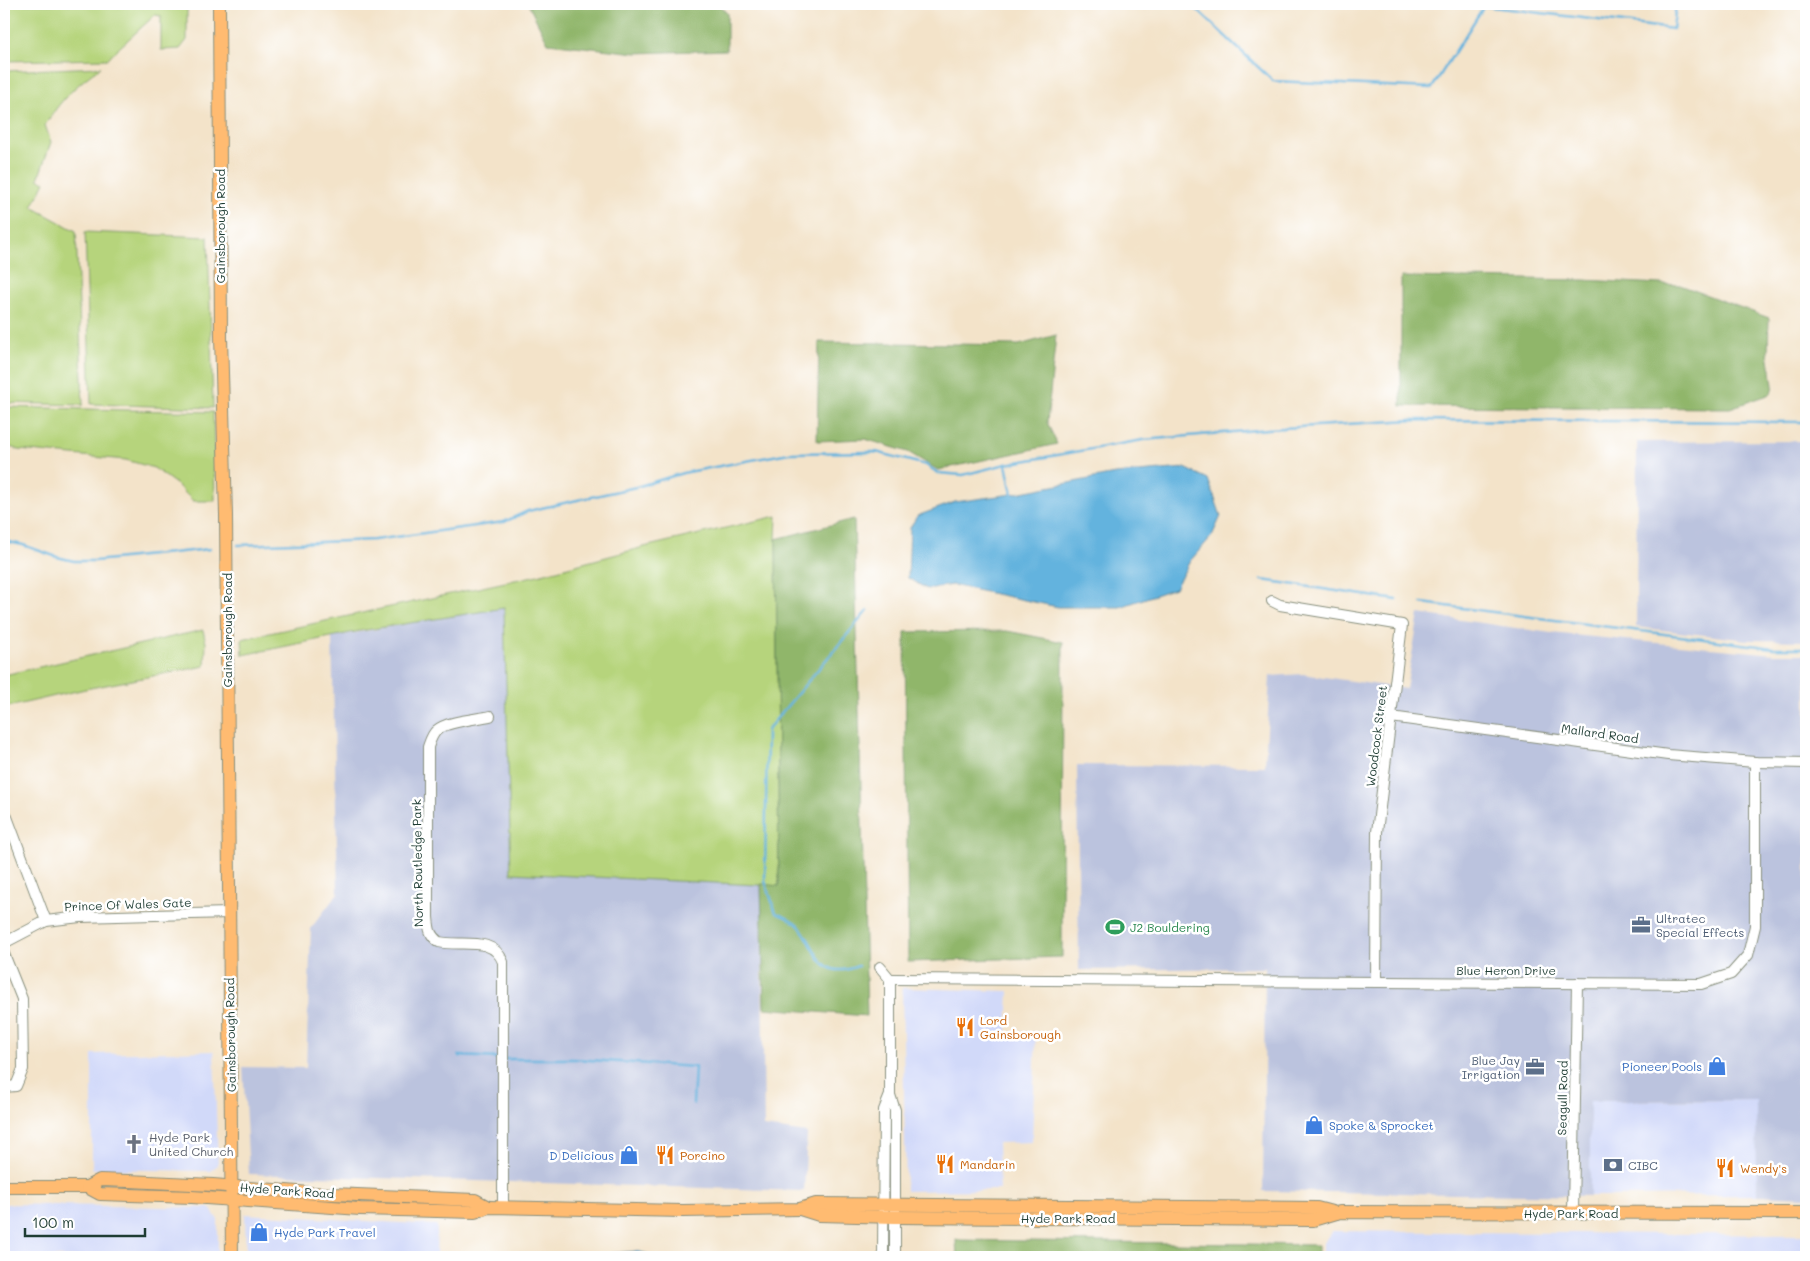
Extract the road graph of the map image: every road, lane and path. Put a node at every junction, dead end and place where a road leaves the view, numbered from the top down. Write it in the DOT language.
graph roads {
  1 [pos="219,4"];
  2 [pos="1272,601"];
  3 [pos="490,716"];
  4 [pos="1391,717"];
  5 [pos="1754,762"];
  6 [pos="1806,763"];
  7 [pos="4,813"];
  8 [pos="229,913"];
  9 [pos="46,921"];
  10 [pos="4,943"];
  11 [pos="4,954"];
  12 [pos="880,967"];
  13 [pos="890,979"];
  14 [pos="1376,982"];
  15 [pos="1577,983"];
  16 [pos="4,1087"];
  17 [pos="232,1186"];
  18 [pos="4,1187"];
  19 [pos="87,1187"];
  20 [pos="232,1200"];
  21 [pos="488,1206"];
  22 [pos="504,1207"];
  23 [pos="889,1211"];
  24 [pos="1573,1213"];
  25 [pos="1806,1213"];
  26 [pos="232,1257"];
  27 [pos="883,1257"];
  28 [pos="895,1257"];
  1 -- 8 [label="main road, Gainsborough Road"];
  2 -- 4 [label="street, Woodcock Street"];
  3 -- 22 [label="street, North Routledge Park"];
  4 -- 5 [label="street, Mallard Road"];
  4 -- 14 [label="street, Woodcock Street"];
  5 -- 6 [label="street, Mallard Road"];
  5 -- 15 [label="street, Blue Heron Drive"];
  7 -- 9 [label="street"];
  8 -- 9 [label="street, Prince Of Wales Gate"];
  8 -- 17 [label="main road, Gainsborough Road"];
  9 -- 10 [label="street, Prince Of Wales Gate"];
  11 -- 16 [label="street"];
  12 -- 13 [label="street"];
  13 -- 14 [label="street, Blue Heron Drive"];
  13 -- 23 [label="street"];
  14 -- 15 [label="street, Blue Heron Drive"];
  15 -- 24 [label="street, Seagull Road"];
  17 -- 19 [label="main road, Hyde Park Road"];
  17 -- 20 [label="main road, Gainsborough Road"];
  17 -- 21 [label="main road, Hyde Park Road"];
  18 -- 19 [label="main road, Hyde Park Road"];
  19 -- 20 [label="main road, Hyde Park Road"];
  20 -- 21 [label="main road, Hyde Park Road"];
  20 -- 26 [label="main road, Gainsborough Road"];
  21 -- 22 [label="main road, Hyde Park Road"];
  22 -- 23 [label="main road, Hyde Park Road"];
  23 -- 24 [label="main road, Hyde Park Road"];
  23 -- 27 [label="street"];
  23 -- 28 [label="street"];
  24 -- 25 [label="main road, Hyde Park Road"];
}
